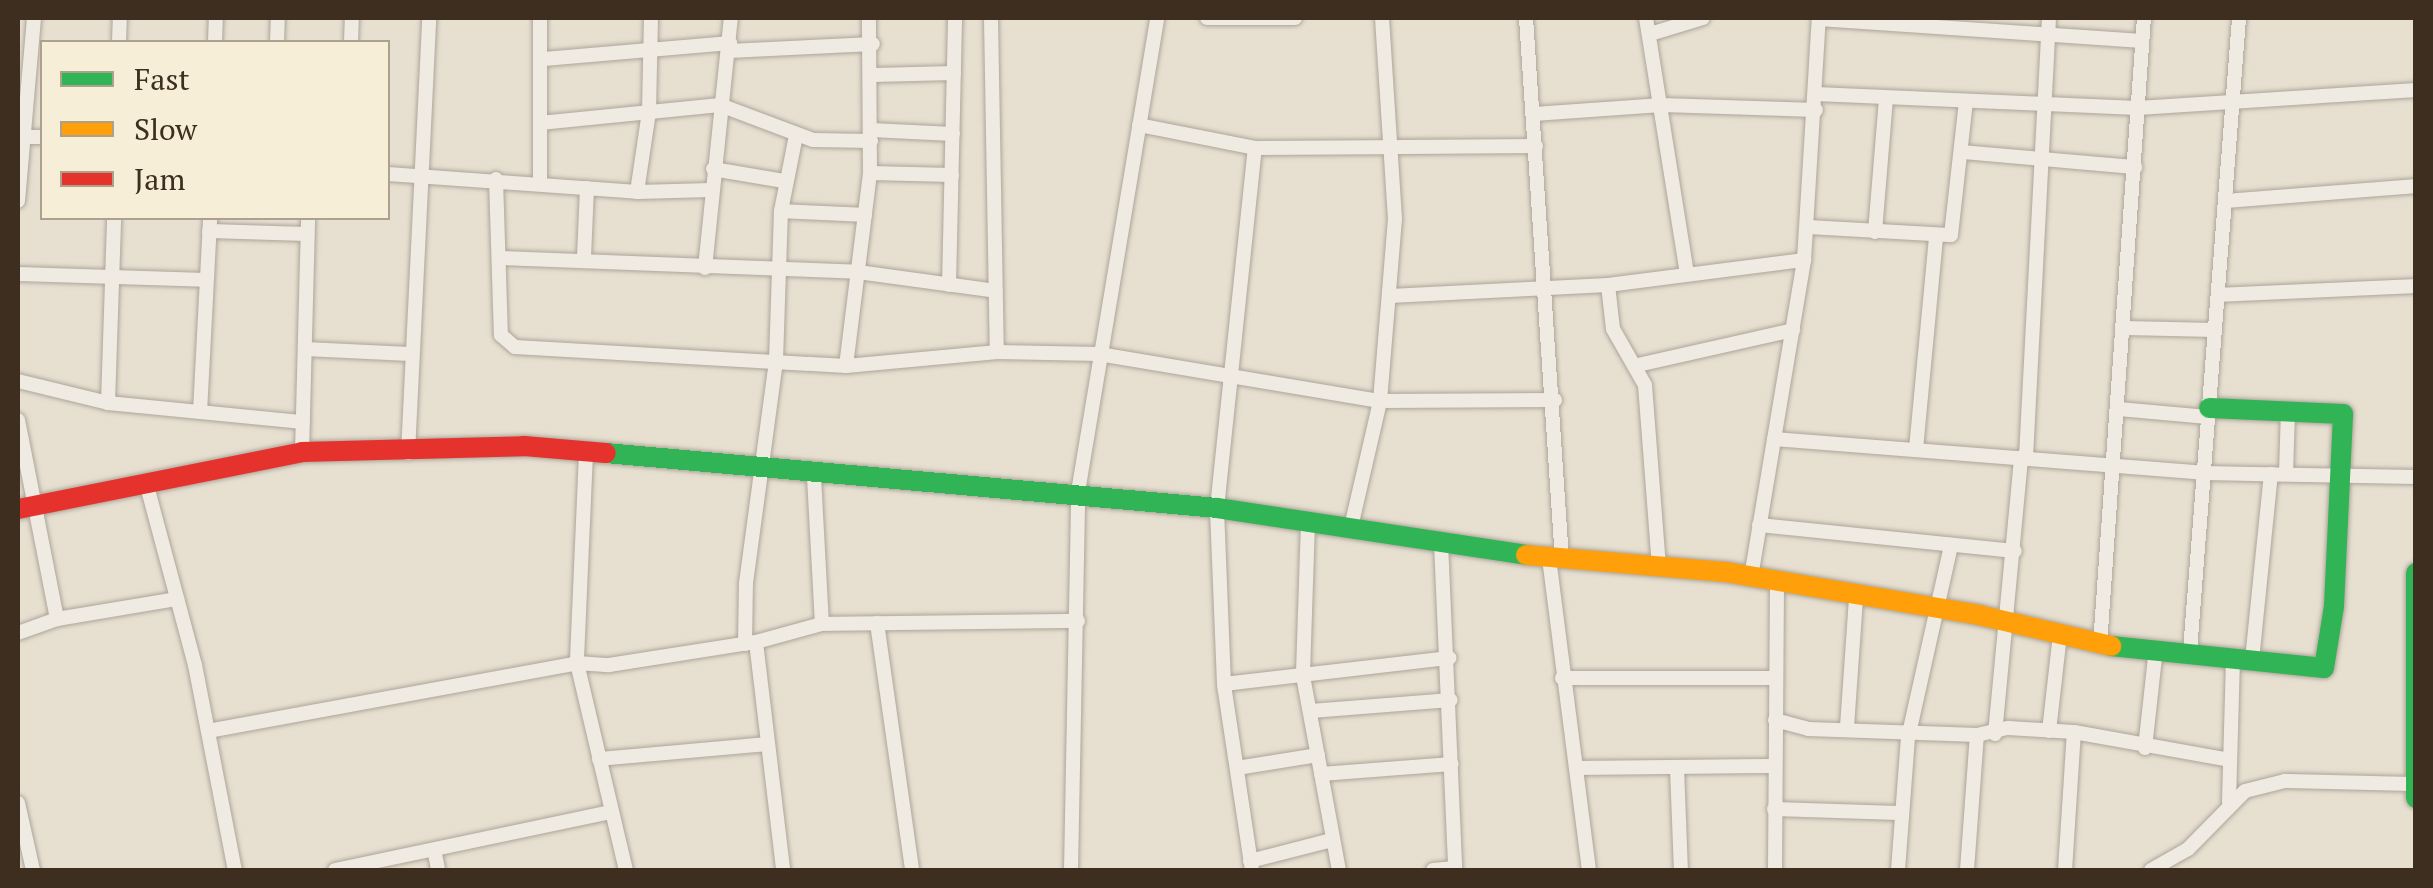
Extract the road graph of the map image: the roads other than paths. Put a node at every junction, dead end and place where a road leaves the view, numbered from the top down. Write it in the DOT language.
graph roads {
  1 [pos="34,18"];
  2 [pos="429,18"];
  3 [pos="540,18"];
  4 [pos="651,18"];
  5 [pos="731,18"];
  6 [pos="869,18"];
  7 [pos="955,18"];
  8 [pos="991,18"];
  9 [pos="1157,18"];
  10 [pos="1207,18"];
  11 [pos="1295,18"];
  12 [pos="1382,18"];
  13 [pos="1526,18"];
  14 [pos="1646,18"];
  15 [pos="1703,18"];
  16 [pos="1819,18"];
  17 [pos="2049,18"];
  18 [pos="2144,18"];
  19 [pos="2239,18"];
  20 [pos="1886,21"];
  21 [pos="1960,24"];
  22 [pos="1650,34"];
  23 [pos="2048,37"];
  24 [pos="2142,41"];
  25 [pos="873,44"];
  26 [pos="36,47"];
  27 [pos="729,47"];
  28 [pos="654,48"];
  29 [pos="544,59"];
  30 [pos="954,72"];
  31 [pos="874,75"];
  32 [pos="2416,90"];
  33 [pos="21,91"];
  34 [pos="1886,97"];
  35 [pos="1966,101"];
  36 [pos="1816,102"];
  37 [pos="2235,102"];
  38 [pos="1662,104"];
  39 [pos="2046,104"];
  40 [pos="720,105"];
  41 [pos="2138,108"];
  42 [pos="649,112"];
  43 [pos="1534,114"];
  44 [pos="540,123"];
  45 [pos="1139,125"];
  46 [pos="952,134"];
  47 [pos="796,135"];
  48 [pos="871,136"];
  49 [pos="19,137"];
  50 [pos="1536,146"];
  51 [pos="1255,148"];
  52 [pos="1394,150"];
  53 [pos="1962,152"];
  54 [pos="2041,162"];
  55 [pos="2135,167"];
  56 [pos="712,169"];
  57 [pos="870,173"];
  58 [pos="390,174"];
  59 [pos="424,175"];
  60 [pos="952,176"];
  61 [pos="496,179"];
  62 [pos="540,181"];
  63 [pos="784,181"];
  64 [pos="2416,186"];
  65 [pos="587,188"];
  66 [pos="711,190"];
  67 [pos="637,192"];
  68 [pos="18,200"];
  69 [pos="2226,201"];
  70 [pos="781,211"];
  71 [pos="865,215"];
  72 [pos="114,220"];
  73 [pos="308,220"];
  74 [pos="210,224"];
  75 [pos="1807,226"];
  76 [pos="1875,232"];
  77 [pos="307,234"];
  78 [pos="1936,236"];
  79 [pos="584,256"];
  80 [pos="501,258"];
  81 [pos="1804,260"];
  82 [pos="705,268"];
  83 [pos="778,270"];
  84 [pos="858,272"];
  85 [pos="18,274"];
  86 [pos="112,274"];
  87 [pos="1687,274"];
  88 [pos="206,280"];
  89 [pos="949,285"];
  90 [pos="1608,286"];
  91 [pos="2416,286"];
  92 [pos="1547,288"];
  93 [pos="996,291"];
  94 [pos="2218,295"];
  95 [pos="1390,296"];
  96 [pos="2125,328"];
  97 [pos="1793,330"];
  98 [pos="2215,330"];
  99 [pos="304,349"];
  100 [pos="997,352"];
  101 [pos="410,354"];
  102 [pos="1100,354"];
  103 [pos="776,361"];
  104 [pos="846,366"];
  105 [pos="1638,366"];
  106 [pos="1235,377"];
  107 [pos="18,382"];
  108 [pos="1555,400"];
  109 [pos="1380,401"];
  110 [pos="108,403"];
  111 [pos="2119,409"];
  112 [pos="2288,409"];
  113 [pos="200,412"];
  114 [pos="2208,412"];
  115 [pos="18,420"];
  116 [pos="303,422"];
  117 [pos="1774,440"];
  118 [pos="1916,449"];
  119 [pos="302,452"];
  120 [pos="408,453"];
  121 [pos="586,453"];
  122 [pos="2024,457"];
  123 [pos="2114,464"];
  124 [pos="760,471"];
  125 [pos="2204,473"];
  126 [pos="2278,474"];
  127 [pos="2338,474"];
  128 [pos="814,477"];
  129 [pos="2416,477"];
  130 [pos="147,486"];
  131 [pos="1078,492"];
  132 [pos="24,508"];
  133 [pos="1217,508"];
  134 [pos="1308,522"];
  135 [pos="1760,525"];
  136 [pos="1351,526"];
  137 [pos="1442,543"];
  138 [pos="1951,545"];
  139 [pos="2015,551"];
  140 [pos="1556,559"];
  141 [pos="1660,567"];
  142 [pos="2416,573"];
  143 [pos="1750,577"];
  144 [pos="1778,584"];
  145 [pos="2415,586"];
  146 [pos="1856,596"];
  147 [pos="177,599"];
  148 [pos="1936,607"];
  149 [pos="56,620"];
  150 [pos="1078,622"];
  151 [pos="877,623"];
  152 [pos="2007,623"];
  153 [pos="822,624"];
  154 [pos="18,632"];
  155 [pos="2060,635"];
  156 [pos="751,643"];
  157 [pos="2100,644"];
  158 [pos="2156,649"];
  159 [pos="2190,652"];
  160 [pos="1450,658"];
  161 [pos="2242,659"];
  162 [pos="578,663"];
  163 [pos="1303,676"];
  164 [pos="1562,678"];
  165 [pos="1775,678"];
  166 [pos="2414,681"];
  167 [pos="1224,684"];
  168 [pos="1451,700"];
  169 [pos="1311,711"];
  170 [pos="1774,720"];
  171 [pos="1847,727"];
  172 [pos="1910,729"];
  173 [pos="208,731"];
  174 [pos="2049,731"];
  175 [pos="2074,732"];
  176 [pos="1995,734"];
  177 [pos="1977,736"];
  178 [pos="766,744"];
  179 [pos="2145,748"];
  180 [pos="1318,756"];
  181 [pos="599,759"];
  182 [pos="2230,760"];
  183 [pos="1452,764"];
  184 [pos="1774,766"];
  185 [pos="1237,768"];
  186 [pos="1576,768"];
  187 [pos="1677,768"];
  188 [pos="1321,774"];
  189 [pos="2415,784"];
  190 [pos="2416,798"];
  191 [pos="2230,802"];
  192 [pos="18,803"];
  193 [pos="1774,809"];
  194 [pos="610,812"];
  195 [pos="1899,813"];
  196 [pos="1332,840"];
  197 [pos="435,854"];
  198 [pos="1251,866"];
  199 [pos="1455,869"];
  200 [pos="32,870"];
  201 [pos="235,870"];
  202 [pos="335,870"];
  203 [pos="438,870"];
  204 [pos="626,870"];
  205 [pos="783,870"];
  206 [pos="912,870"];
  207 [pos="1071,870"];
  208 [pos="1338,870"];
  209 [pos="1433,870"];
  210 [pos="1589,870"];
  211 [pos="1681,870"];
  212 [pos="1775,870"];
  213 [pos="1898,870"];
  214 [pos="1967,870"];
  215 [pos="2065,870"];
  216 [pos="2150,870"];
  1 -- 26 [label="street"];
  2 -- 59 [label="street"];
  3 -- 29 [label="street"];
  4 -- 28 [label="street"];
  5 -- 27 [label="street"];
  6 -- 25 [label="street"];
  7 -- 30 [label="street"];
  8 -- 93 [label="street"];
  9 -- 45 [label="street"];
  10 -- 11 [label="street"];
  12 -- 52 [label="street"];
  13 -- 43 [label="street"];
  14 -- 22 [label="street"];
  15 -- 22 [label="street"];
  16 -- 20 [label="street"];
  16 -- 36 [label="street"];
  17 -- 23 [label="street"];
  18 -- 24 [label="street"];
  19 -- 37 [label="street"];
  20 -- 21 [label="street"];
  21 -- 23 [label="street"];
  22 -- 38 [label="street"];
  23 -- 24 [label="street"];
  23 -- 39 [label="street"];
  24 -- 41 [label="street"];
  25 -- 27 [label="street"];
  25 -- 31 [label="street"];
  26 -- 33 [label="street"];
  27 -- 28 [label="street"];
  27 -- 40 [label="street"];
  28 -- 29 [label="street"];
  28 -- 42 [label="street"];
  29 -- 44 [label="street"];
  30 -- 31 [label="street"];
  30 -- 46 [label="street"];
  31 -- 48 [label="street"];
  32 -- 37 [label="street"];
  33 -- 49 [label="street"];
  34 -- 35 [label="street"];
  34 -- 36 [label="street"];
  34 -- 76 [label="street"];
  35 -- 39 [label="street"];
  35 -- 53 [label="street"];
  36 -- 38 [label="street"];
  36 -- 75 [label="street"];
  37 -- 41 [label="street"];
  37 -- 69 [label="street"];
  38 -- 43 [label="street"];
  38 -- 87 [label="street"];
  39 -- 41 [label="street"];
  39 -- 54 [label="street"];
  40 -- 42 [label="street"];
  40 -- 47 [label="street"];
  40 -- 56 [label="street"];
  41 -- 55 [label="street"];
  42 -- 44 [label="street"];
  42 -- 67 [label="street"];
  43 -- 50 [label="street"];
  44 -- 62 [label="street"];
  45 -- 51 [label="street"];
  45 -- 102 [label="street"];
  46 -- 48 [label="street"];
  46 -- 60 [label="street"];
  47 -- 48 [label="street"];
  47 -- 63 [label="street"];
  48 -- 57 [label="street"];
  49 -- 68 [label="street"];
  50 -- 52 [label="street"];
  50 -- 92 [label="street"];
  51 -- 52 [label="street"];
  51 -- 106 [label="street"];
  52 -- 95 [label="street"];
  53 -- 54 [label="street"];
  53 -- 78 [label="street"];
  54 -- 55 [label="street"];
  54 -- 122 [label="street"];
  55 -- 96 [label="street"];
  56 -- 63 [label="street"];
  56 -- 66 [label="street"];
  57 -- 60 [label="street"];
  57 -- 71 [label="street"];
  58 -- 59 [label="street"];
  59 -- 61 [label="street"];
  59 -- 101 [label="street"];
  60 -- 89 [label="street"];
  61 -- 62 [label="street"];
  61 -- 80 [label="street"];
  62 -- 65 [label="street"];
  63 -- 70 [label="street"];
  64 -- 69 [label="street"];
  65 -- 67 [label="street"];
  65 -- 79 [label="street"];
  66 -- 67 [label="street"];
  66 -- 82 [label="street"];
  69 -- 94 [label="street"];
  70 -- 71 [label="street"];
  70 -- 83 [label="street"];
  71 -- 84 [label="street"];
  72 -- 86 [label="street"];
  73 -- 77 [label="street"];
  74 -- 77 [label="street"];
  74 -- 88 [label="street"];
  75 -- 76 [label="street"];
  75 -- 81 [label="street"];
  76 -- 78 [label="street"];
  77 -- 99 [label="street"];
  78 -- 118 [label="street"];
  79 -- 80 [label="street"];
  79 -- 82 [label="street"];
  80 -- 103 [label="street"];
  81 -- 87 [label="street"];
  81 -- 97 [label="street"];
  82 -- 83 [label="street"];
  83 -- 84 [label="street"];
  83 -- 103 [label="street"];
  84 -- 89 [label="street"];
  84 -- 104 [label="street"];
  85 -- 86 [label="street"];
  86 -- 88 [label="street"];
  86 -- 110 [label="street"];
  87 -- 90 [label="street"];
  88 -- 113 [label="street"];
  89 -- 93 [label="street"];
  90 -- 92 [label="street"];
  90 -- 105 [label="street"];
  91 -- 94 [label="street"];
  92 -- 95 [label="street"];
  92 -- 108 [label="street"];
  93 -- 100 [label="street"];
  94 -- 98 [label="street"];
  95 -- 109 [label="street"];
  96 -- 98 [label="street"];
  96 -- 111 [label="street"];
  97 -- 105 [label="street"];
  97 -- 117 [label="street"];
  98 -- 114 [label="street"];
  99 -- 101 [label="street"];
  99 -- 116 [label="street"];
  100 -- 102 [label="street"];
  100 -- 104 [label="street"];
  101 -- 120 [label="street"];
  102 -- 106 [label="street"];
  102 -- 131 [label="street"];
  103 -- 104 [label="street"];
  103 -- 124 [label="street"];
  105 -- 141 [label="street"];
  106 -- 109 [label="street"];
  106 -- 133 [label="street"];
  107 -- 110 [label="street"];
  108 -- 109 [label="street"];
  108 -- 140 [label="street"];
  109 -- 136 [label="street"];
  110 -- 113 [label="street"];
  111 -- 114 [label="street"];
  111 -- 123 [label="street"];
  112 -- 114 [label="street"];
  112 -- 126 [label="street"];
  112 -- 127 [label="street"];
  113 -- 116 [label="street"];
  114 -- 125 [label="street"];
  115 -- 132 [label="street"];
  116 -- 119 [label="street"];
  117 -- 118 [label="street"];
  117 -- 135 [label="street"];
  118 -- 122 [label="street"];
  119 -- 120 [label="street"];
  119 -- 130 [label="street"];
  120 -- 121 [label="street"];
  121 -- 124 [label="street"];
  121 -- 162 [label="street"];
  122 -- 123 [label="street"];
  122 -- 139 [label="street"];
  123 -- 125 [label="street"];
  123 -- 157 [label="street"];
  124 -- 128 [label="street"];
  124 -- 156 [label="street"];
  125 -- 126 [label="street"];
  125 -- 159 [label="street"];
  126 -- 127 [label="street"];
  126 -- 161 [label="street"];
  127 -- 129 [label="street"];
  127 -- 161 [label="street"];
  128 -- 131 [label="street"];
  128 -- 153 [label="street"];
  130 -- 132 [label="street"];
  130 -- 147 [label="street"];
  131 -- 133 [label="street"];
  131 -- 150 [label="street"];
  132 -- 149 [label="street"];
  133 -- 134 [label="street"];
  133 -- 167 [label="street"];
  134 -- 136 [label="street"];
  134 -- 163 [label="street"];
  135 -- 138 [label="street"];
  135 -- 143 [label="street"];
  136 -- 137 [label="street"];
  137 -- 140 [label="street"];
  137 -- 160 [label="street"];
  138 -- 139 [label="street"];
  138 -- 148 [label="street"];
  139 -- 152 [label="street"];
  140 -- 141 [label="street"];
  140 -- 164 [label="street"];
  141 -- 143 [label="street"];
  142 -- 145 [label="street"];
  143 -- 144 [label="street"];
  144 -- 146 [label="street"];
  144 -- 165 [label="street"];
  145 -- 166 [label="street"];
  146 -- 148 [label="street"];
  146 -- 171 [label="street"];
  147 -- 149 [label="street"];
  147 -- 173 [label="street"];
  148 -- 152 [label="street"];
  148 -- 172 [label="street"];
  149 -- 154 [label="street"];
  150 -- 151 [label="street"];
  150 -- 207 [label="street"];
  151 -- 153 [label="street"];
  151 -- 206 [label="street"];
  152 -- 155 [label="street"];
  152 -- 176 [label="street"];
  153 -- 156 [label="street"];
  155 -- 157 [label="street"];
  155 -- 174 [label="street"];
  156 -- 162 [label="street"];
  156 -- 178 [label="street"];
  157 -- 158 [label="street"];
  158 -- 159 [label="street"];
  158 -- 179 [label="street"];
  159 -- 161 [label="street"];
  160 -- 163 [label="street"];
  160 -- 168 [label="street"];
  161 -- 182 [label="street"];
  162 -- 173 [label="street"];
  162 -- 181 [label="street"];
  163 -- 167 [label="street"];
  163 -- 169 [label="street"];
  164 -- 165 [label="street"];
  164 -- 186 [label="street"];
  165 -- 170 [label="street"];
  166 -- 189 [label="street"];
  167 -- 185 [label="street"];
  168 -- 169 [label="street"];
  168 -- 183 [label="street"];
  169 -- 180 [label="street"];
  170 -- 171 [label="street"];
  170 -- 184 [label="street"];
  171 -- 172 [label="street"];
  172 -- 177 [label="street"];
  172 -- 195 [label="street"];
  173 -- 201 [label="street"];
  174 -- 175 [label="street"];
  174 -- 176 [label="street"];
  175 -- 179 [label="street"];
  175 -- 215 [label="street"];
  176 -- 177 [label="street"];
  177 -- 214 [label="street"];
  178 -- 181 [label="street"];
  178 -- 205 [label="street"];
  179 -- 182 [label="street"];
  180 -- 185 [label="street"];
  180 -- 188 [label="street"];
  181 -- 194 [label="street"];
  182 -- 191 [label="street"];
  183 -- 188 [label="street"];
  183 -- 199 [label="street"];
  184 -- 187 [label="street"];
  184 -- 193 [label="street"];
  185 -- 198 [label="street"];
  186 -- 187 [label="street"];
  186 -- 210 [label="street"];
  187 -- 211 [label="street"];
  188 -- 196 [label="street"];
  189 -- 190 [label="street"];
  189 -- 191 [label="street"];
  191 -- 216 [label="street"];
  192 -- 200 [label="street"];
  193 -- 195 [label="street"];
  193 -- 212 [label="street"];
  194 -- 197 [label="street"];
  194 -- 204 [label="street"];
  195 -- 213 [label="street"];
  196 -- 198 [label="street"];
  196 -- 208 [label="street"];
  197 -- 202 [label="street"];
  197 -- 203 [label="street"];
  199 -- 209 [label="street"];
}
